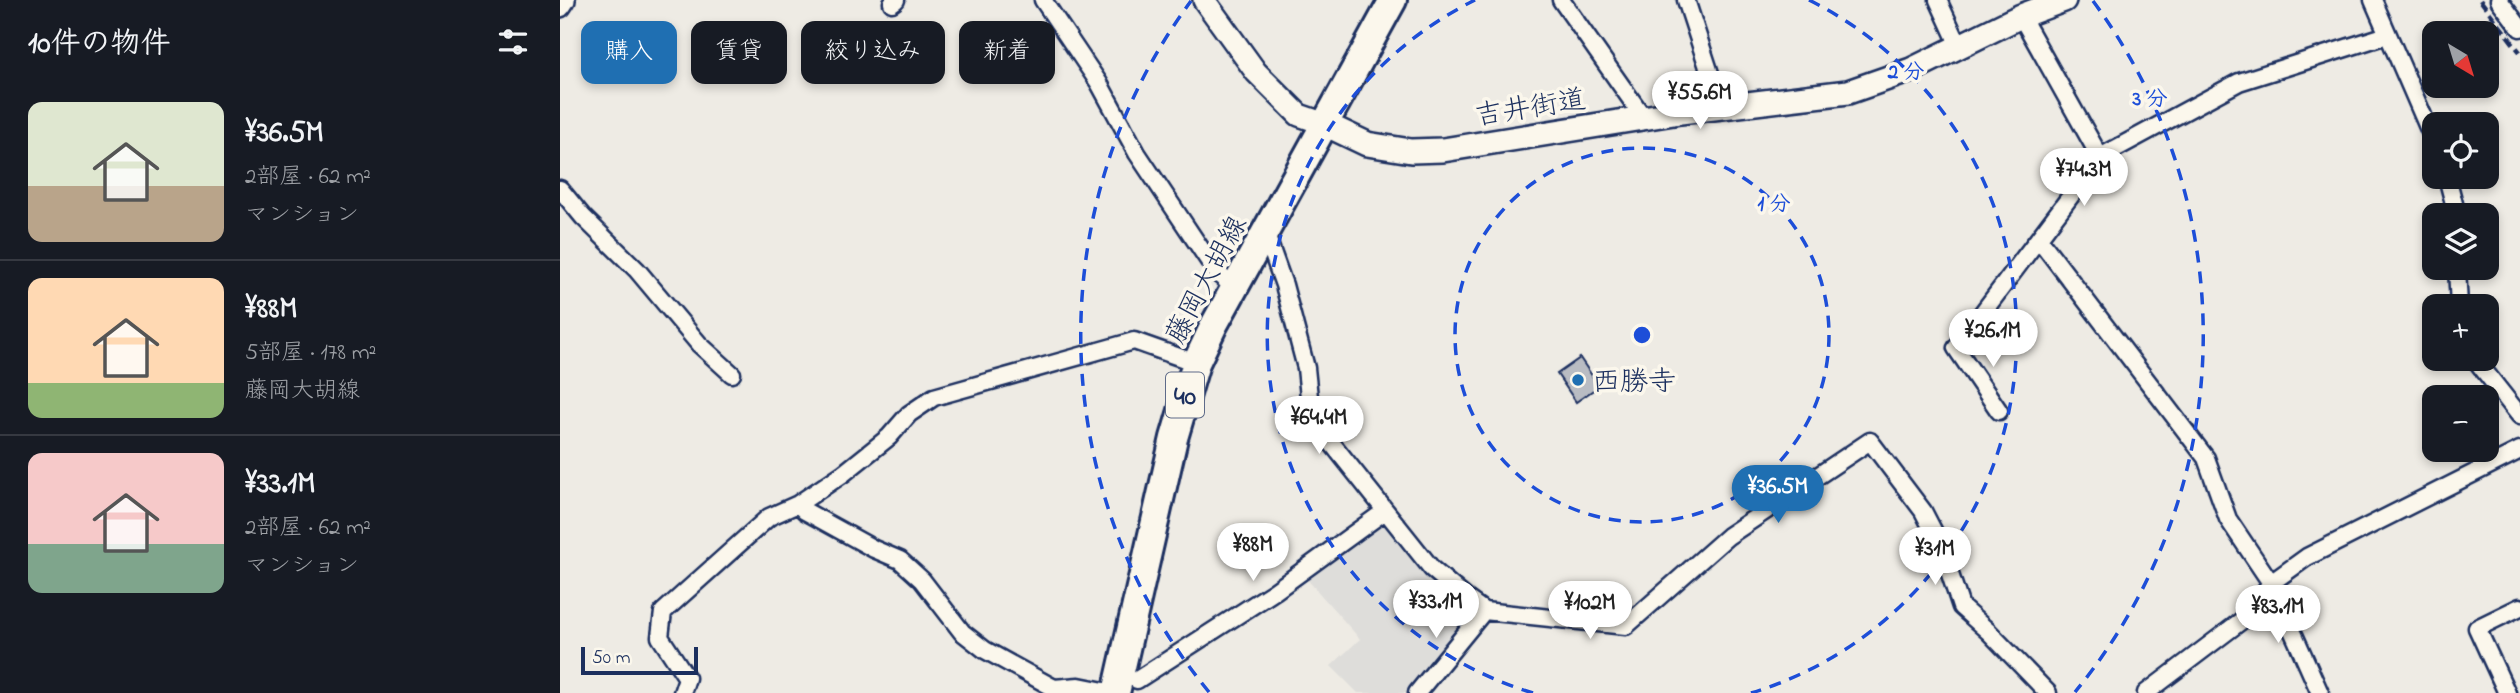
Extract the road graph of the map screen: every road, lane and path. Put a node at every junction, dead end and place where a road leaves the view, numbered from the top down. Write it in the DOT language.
graph roads {
  1 [pos="1043,0"];
  2 [pos="1204,0"];
  3 [pos="1219,0"];
  4 [pos="1393,0"];
  5 [pos="1561,0"];
  6 [pos="1686,0"];
  7 [pos="1938,0"];
  8 [pos="2064,0"];
  9 [pos="2372,0"];
  10 [pos="2499,0"];
  11 [pos="2021,16"];
  12 [pos="2520,28"];
  13 [pos="2387,35"];
  14 [pos="1960,48"];
  15 [pos="1721,107"];
  16 [pos="2422,114"];
  17 [pos="1644,118"];
  18 [pos="1325,124"];
  19 [pos="2100,157"];
  20 [pos="560,189"];
  21 [pos="1265,232"];
  22 [pos="2039,239"];
  23 [pos="1234,287"];
  24 [pos="1196,363"];
  25 [pos="2484,371"];
  26 [pos="732,374"];
  27 [pos="1999,411"];
  28 [pos="2520,416"];
  29 [pos="2520,450"];
  30 [pos="798,504"];
  31 [pos="1385,511"];
  32 [pos="2271,583"];
  33 [pos="2520,607"];
  34 [pos="1484,611"];
  35 [pos="1127,686"];
  36 [pos="682,693"];
  37 [pos="1416,693"];
  38 [pos="2048,693"];
  39 [pos="2146,693"];
  40 [pos="2320,693"];
  41 [pos="2507,693"];
  1 -- 23 [label="street"];
  2 -- 18 [label="street"];
  3 -- 18 [label="street"];
  4 -- 18 [label="main road, 藤岡大胡線 / 40"];
  5 -- 17 [label="street"];
  6 -- 15 [label="street"];
  7 -- 14 [label="street"];
  8 -- 11 [label="main road, 吉井街道"];
  9 -- 13 [label="street"];
  10 -- 12 [label="street"];
  11 -- 14 [label="main road, 吉井街道"];
  11 -- 19 [label="street"];
  13 -- 16 [label="street"];
  13 -- 19 [label="street"];
  14 -- 15 [label="main road, 吉井街道"];
  15 -- 17 [label="main road, 吉井街道"];
  17 -- 18 [label="main road, 吉井街道"];
  18 -- 21 [label="main road, 藤岡大胡線 / 40"];
  19 -- 22 [label="street"];
  20 -- 26 [label="street"];
  21 -- 23 [label="main road, 藤岡大胡線 / 40"];
  21 -- 31 [label="street"];
  22 -- 27 [label="street"];
  22 -- 32 [label="street"];
  23 -- 24 [label="main road, 藤岡大胡線 / 40"];
  24 -- 30 [label="street"];
  24 -- 35 [label="main road, 藤岡大胡線 / 40"];
  25 -- 28 [label="street"];
  29 -- 32 [label="street"];
  30 -- 35 [label="street"];
  30 -- 36 [label="street"];
  31 -- 34 [label="street"];
  31 -- 35 [label="street"];
  32 -- 39 [label="street"];
  32 -- 40 [label="street"];
  33 -- 41 [label="street"];
  34 -- 37 [label="street"];
  34 -- 38 [label="street"];
}
